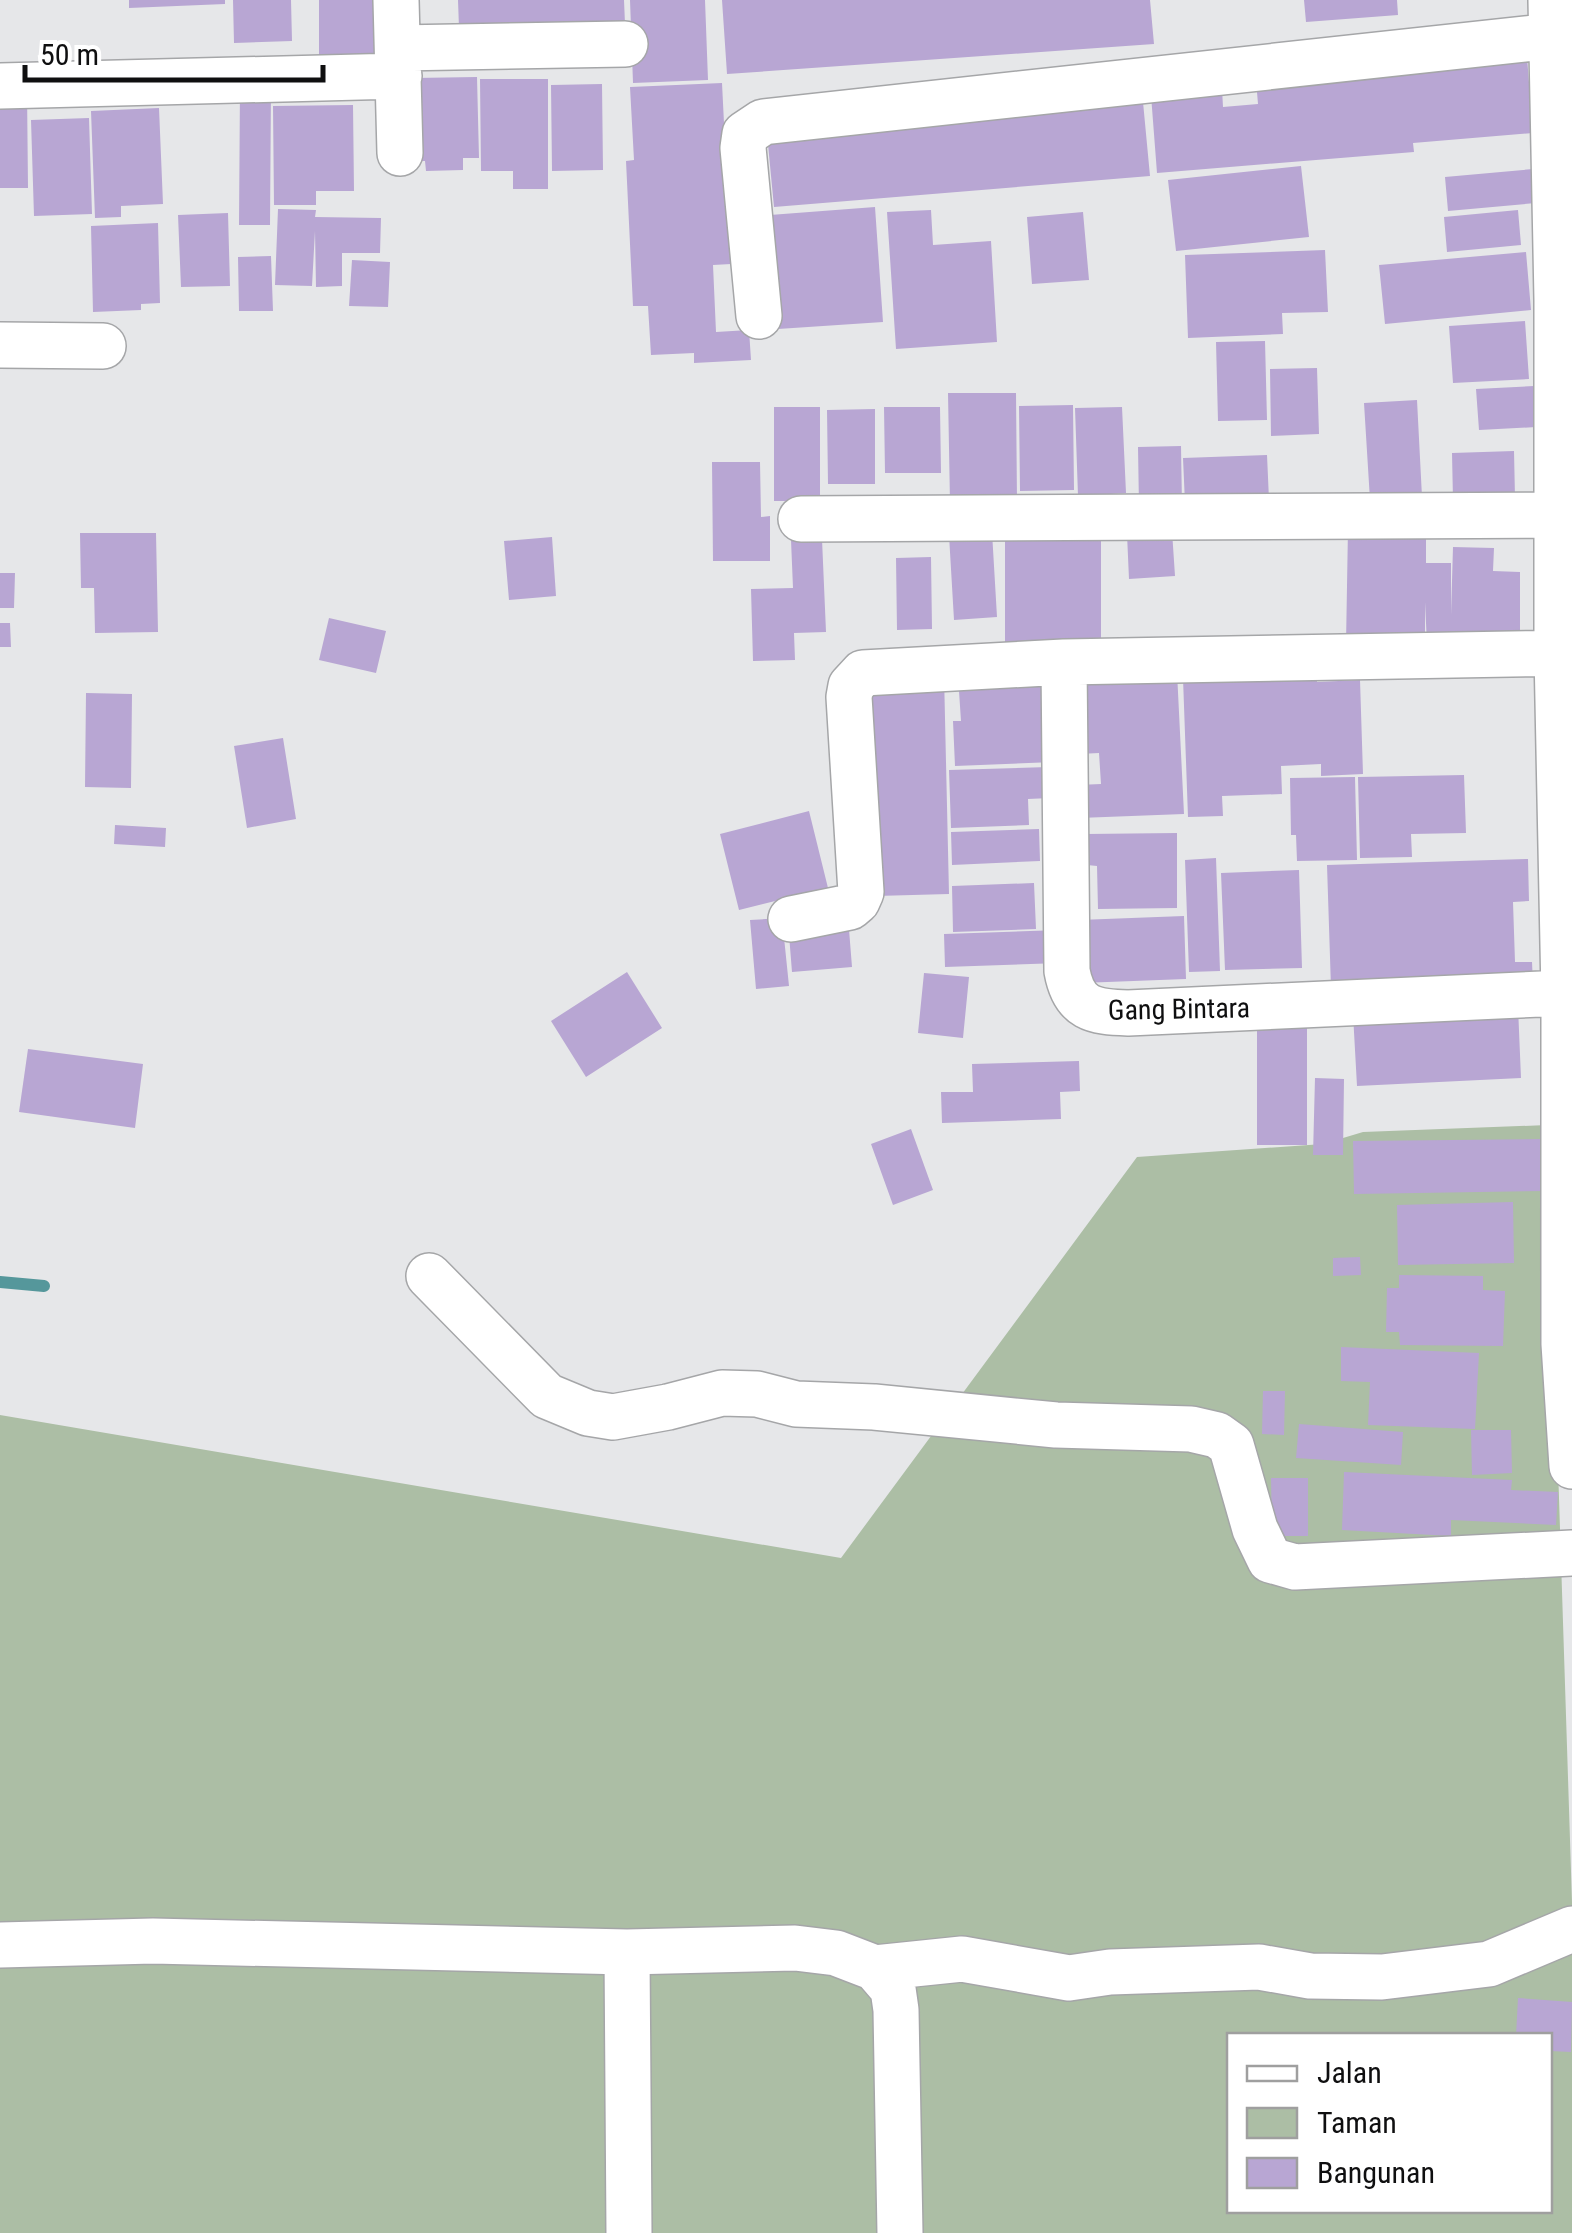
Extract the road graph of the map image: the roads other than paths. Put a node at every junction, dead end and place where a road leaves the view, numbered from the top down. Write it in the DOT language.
graph roads {
  1 [pos="396,0"];
  2 [pos="1552,18"];
  3 [pos="625,44"];
  4 [pos="399,62"];
  5 [pos="0,86"];
  6 [pos="400,153"];
  7 [pos="1564,300"];
  8 [pos="759,316"];
  9 [pos="0,346"];
  10 [pos="103,346"];
  11 [pos="801,518"];
  12 [pos="1562,529"];
  13 [pos="1564,653"];
  14 [pos="1064,662"];
  15 [pos="791,919"];
  16 [pos="1564,993"];
  17 [pos="1567,1122"];
  18 [pos="429,1276"];
  19 [pos="1568,1344"];
  20 [pos="1572,1466"];
  21 [pos="1572,1553"];
  22 [pos="1572,1929"];
  23 [pos="0,1945"];
  24 [pos="628,1952"];
  25 [pos="875,1968"];
  26 [pos="629,2233"];
  27 [pos="900,2233"];
  1 -- 4 [label="street"];
  2 -- 7 [label="street"];
  2 -- 8 [label="street"];
  3 -- 4 [label="street"];
  4 -- 5 [label="street"];
  4 -- 6 [label="street"];
  7 -- 12 [label="street"];
  9 -- 10 [label="street"];
  11 -- 12 [label="street"];
  12 -- 13 [label="street"];
  13 -- 14 [label="street"];
  13 -- 16 [label="street"];
  14 -- 15 [label="street"];
  14 -- 16 [label="street, Gang Bintara"];
  16 -- 17 [label="street"];
  17 -- 19 [label="street"];
  18 -- 21 [label="street"];
  19 -- 20 [label="street"];
  22 -- 25 [label="street"];
  23 -- 24 [label="street"];
  24 -- 25 [label="street"];
  24 -- 26 [label="street"];
  25 -- 27 [label="street"];
}
